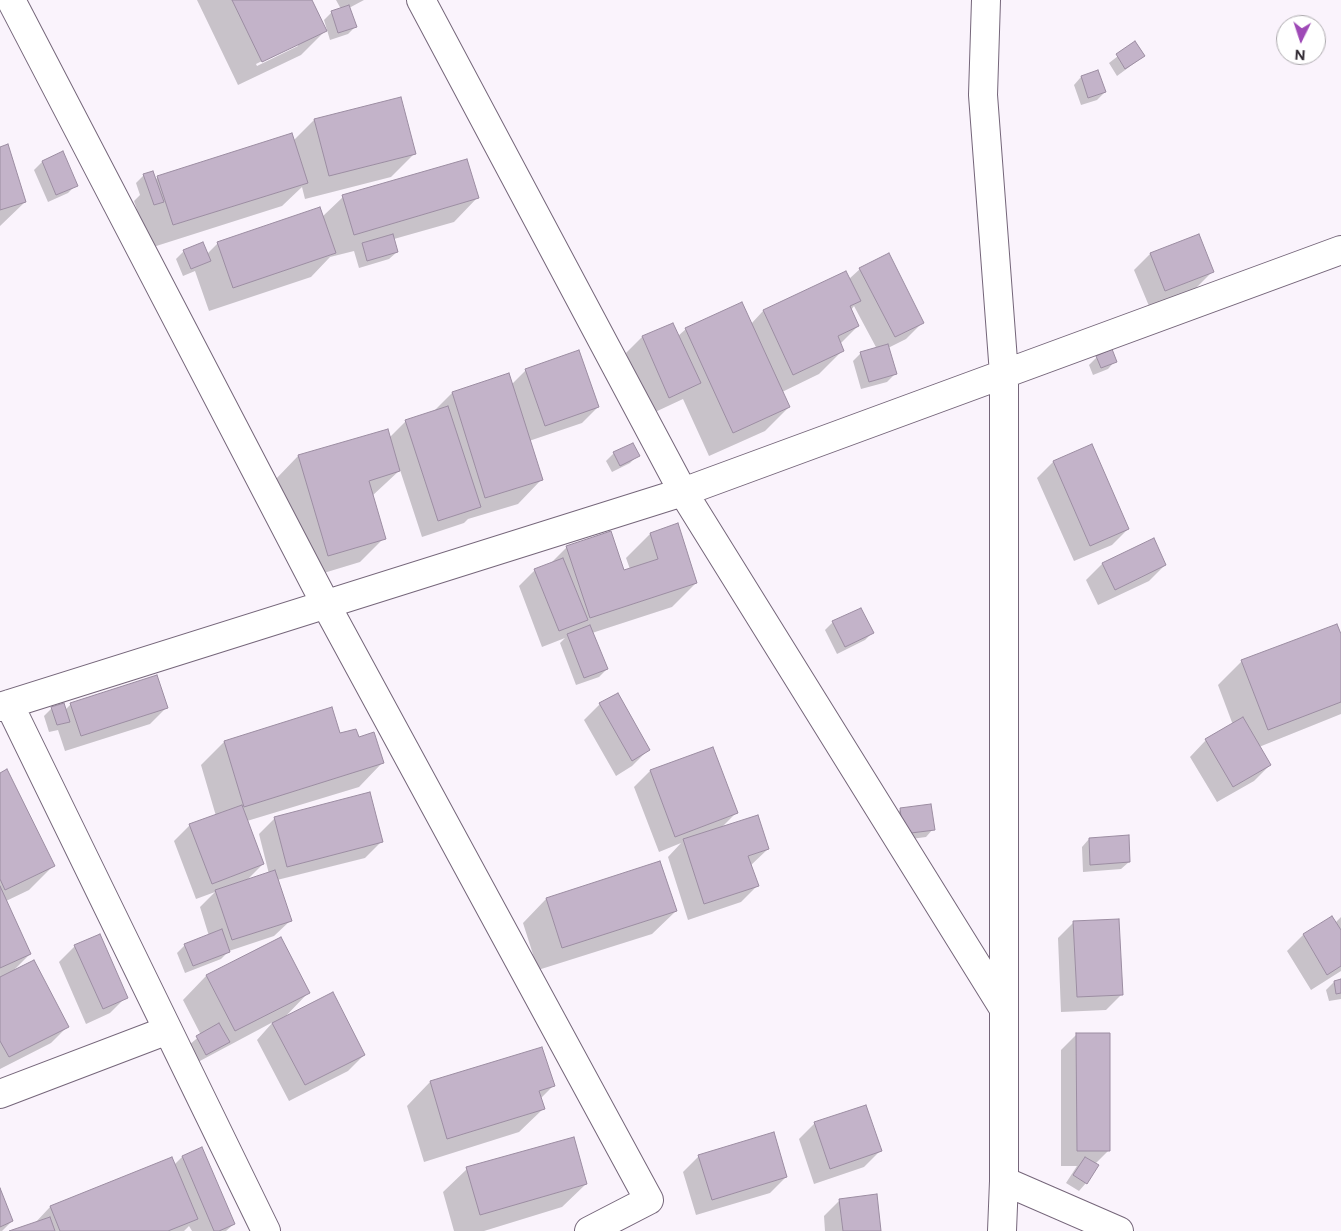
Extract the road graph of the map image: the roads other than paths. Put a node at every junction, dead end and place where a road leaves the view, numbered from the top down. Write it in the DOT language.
graph roads {
  1 [pos="11,0"];
  2 [pos="421,0"];
  3 [pos="986,0"];
  4 [pos="1341,250"];
  5 [pos="1004,374"];
  6 [pos="683,492"];
  7 [pos="325,603"];
  8 [pos="5,705"];
  9 [pos="1004,1009"];
  10 [pos="168,1030"];
  11 [pos="0,1094"];
  12 [pos="1004,1181"];
  13 [pos="266,1231"];
  14 [pos="589,1231"];
  15 [pos="1002,1231"];
  16 [pos="1119,1231"];
  1 -- 7 [label="street"];
  2 -- 6 [label="street"];
  3 -- 5 [label="street"];
  4 -- 5 [label="street"];
  5 -- 6 [label="street"];
  5 -- 9 [label="street"];
  6 -- 7 [label="street"];
  6 -- 9 [label="street"];
  7 -- 8 [label="street"];
  7 -- 14 [label="street"];
  8 -- 10 [label="street"];
  9 -- 12 [label="street"];
  10 -- 11 [label="street"];
  10 -- 13 [label="street"];
  12 -- 15 [label="street"];
  12 -- 16 [label="street"];
}
